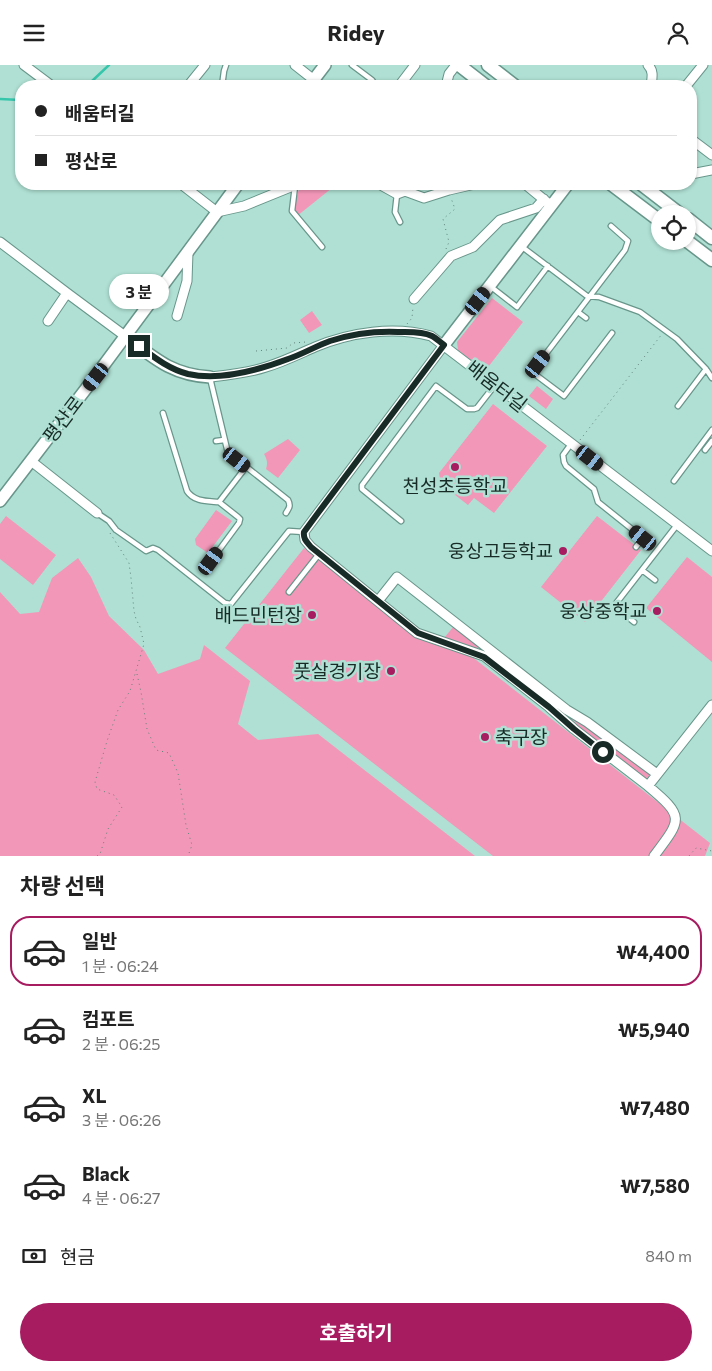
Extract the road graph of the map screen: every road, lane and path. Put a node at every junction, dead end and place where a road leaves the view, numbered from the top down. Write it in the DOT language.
graph roads {
  1 [pos="24,65"];
  2 [pos="205,65"];
  3 [pos="226,65"];
  4 [pos="295,65"];
  5 [pos="326,65"];
  6 [pos="352,65"];
  7 [pos="415,65"];
  8 [pos="457,65"];
  9 [pos="488,65"];
  10 [pos="648,65"];
  11 [pos="703,65"];
  12 [pos="43,80"];
  13 [pos="193,80"];
  14 [pos="223,80"];
  15 [pos="309,80"];
  16 [pos="314,80"];
  17 [pos="372,80"];
  18 [pos="404,80"];
  19 [pos="448,80"];
  20 [pos="478,80"];
  21 [pos="507,80"];
  22 [pos="652,80"];
  23 [pos="691,80"];
  24 [pos="697,144"];
  25 [pos="712,155"];
  26 [pos="712,171"];
  27 [pos="697,173"];
  28 [pos="188,190"];
  29 [pos="234,190"];
  30 [pos="282,190"];
  31 [pos="295,190"];
  32 [pos="389,190"];
  33 [pos="449,190"];
  34 [pos="532,190"];
  35 [pos="561,190"];
  36 [pos="619,190"];
  37 [pos="649,190"];
  38 [pos="397,194"];
  39 [pos="547,202"];
  40 [pos="668,205"];
  41 [pos="217,212"];
  42 [pos="651,214"];
  43 [pos="400,221"];
  44 [pos="696,225"];
  45 [pos="611,226"];
  46 [pos="712,238"];
  47 [pos="0,242"];
  48 [pos="520,245"];
  49 [pos="322,247"];
  50 [pos="696,248"];
  51 [pos="188,252"];
  52 [pos="451,256"];
  53 [pos="712,260"];
  54 [pos="548,266"];
  55 [pos="489,286"];
  56 [pos="67,293"];
  57 [pos="591,296"];
  58 [pos="414,299"];
  59 [pos="578,312"];
  60 [pos="177,316"];
  61 [pos="586,317"];
  62 [pos="48,321"];
  63 [pos="406,327"];
  64 [pos="665,330"];
  65 [pos="612,333"];
  66 [pos="126,336"];
  67 [pos="293,343"];
  68 [pos="444,345"];
  69 [pos="256,351"];
  70 [pos="706,369"];
  71 [pos="210,377"];
  72 [pos="712,378"];
  73 [pos="495,385"];
  74 [pos="678,406"];
  75 [pos="163,413"];
  76 [pos="712,430"];
  77 [pos="224,439"];
  78 [pos="216,441"];
  79 [pos="712,441"];
  80 [pos="573,445"];
  81 [pos="705,450"];
  82 [pos="31,461"];
  83 [pos="246,467"];
  84 [pos="674,481"];
  85 [pos="0,501"];
  86 [pos="219,502"];
  87 [pos="98,513"];
  88 [pos="286,513"];
  89 [pos="401,521"];
  90 [pos="678,525"];
  91 [pos="108,529"];
  92 [pos="304,532"];
  93 [pos="636,547"];
  94 [pos="712,551"];
  95 [pos="320,553"];
  96 [pos="211,561"];
  97 [pos="642,570"];
  98 [pos="655,580"];
  99 [pos="289,592"];
  100 [pos="378,601"];
  101 [pos="634,622"];
  102 [pos="487,653"];
  103 [pos="136,673"];
  104 [pos="712,705"];
  105 [pos="657,774"];
  106 [pos="648,786"];
  107 [pos="712,851"];
  108 [pos="97,856"];
  109 [pos="188,856"];
  110 [pos="654,856"];
  111 [pos="689,856"];
  1 -- 12 [label="street"];
  2 -- 13 [label="street"];
  3 -- 14 [label="lane"];
  4 -- 15 [label="street"];
  5 -- 16 [label="street"];
  6 -- 17 [label="lane"];
  7 -- 18 [label="street"];
  8 -- 19 [label="street"];
  8 -- 20 [label="main road"];
  9 -- 21 [label="main road"];
  10 -- 22 [label="street"];
  11 -- 23 [label="street"];
  24 -- 25 [label="street"];
  26 -- 27 [label="street"];
  28 -- 41 [label="street"];
  29 -- 41 [label="street, 평산로"];
  30 -- 41 [label="street"];
  31 -- 49 [label="lane"];
  32 -- 38 [label="street"];
  33 -- 38 [label="street"];
  33 -- 52 [label="path"];
  34 -- 39 [label="street"];
  35 -- 39 [label="street"];
  36 -- 42 [label="main road"];
  37 -- 40 [label="main road"];
  38 -- 43 [label="lane"];
  39 -- 48 [label="street"];
  39 -- 52 [label="street"];
  41 -- 51 [label="street, 평산로"];
  44 -- 46 [label="main road"];
  45 -- 57 [label="lane"];
  47 -- 56 [label="street"];
  48 -- 54 [label="lane"];
  48 -- 55 [label="street"];
  50 -- 53 [label="main road"];
  51 -- 60 [label="street"];
  51 -- 66 [label="street, 평산로"];
  52 -- 58 [label="street"];
  54 -- 55 [label="lane"];
  54 -- 57 [label="lane"];
  55 -- 68 [label="street"];
  56 -- 62 [label="street"];
  56 -- 66 [label="street"];
  57 -- 59 [label="lane"];
  57 -- 64 [label="lane"];
  58 -- 63 [label="path"];
  59 -- 61 [label="lane"];
  59 -- 65 [label="lane"];
  64 -- 70 [label="lane"];
  64 -- 80 [label="path"];
  66 -- 71 [label="street"];
  66 -- 82 [label="street, 평산로"];
  67 -- 69 [label="path"];
  68 -- 71 [label="street"];
  68 -- 73 [label="street, 배움터길"];
  68 -- 92 [label="street"];
  70 -- 72 [label="lane"];
  70 -- 74 [label="lane"];
  71 -- 77 [label="lane"];
  73 -- 80 [label="street, 배움터길"];
  73 -- 89 [label="lane"];
  75 -- 86 [label="lane"];
  76 -- 84 [label="lane"];
  77 -- 78 [label="lane"];
  77 -- 83 [label="lane"];
  79 -- 81 [label="lane"];
  80 -- 90 [label="street, 배움터길"];
  80 -- 93 [label="lane"];
  82 -- 85 [label="street, 평산로"];
  82 -- 87 [label="street"];
  83 -- 86 [label="lane"];
  83 -- 88 [label="lane"];
  86 -- 96 [label="lane"];
  87 -- 92 [label="lane"];
  90 -- 94 [label="street, 배움터길"];
  90 -- 97 [label="lane"];
  91 -- 103 [label="path"];
  92 -- 95 [label="street"];
  95 -- 99 [label="lane"];
  95 -- 100 [label="street"];
  97 -- 98 [label="lane"];
  97 -- 101 [label="lane"];
  100 -- 102 [label="street"];
  100 -- 102 [label="street"];
  102 -- 105 [label="street"];
  102 -- 106 [label="street"];
  103 -- 108 [label="path"];
  103 -- 109 [label="path"];
  104 -- 105 [label="street"];
  105 -- 106 [label="street"];
  106 -- 110 [label="street"];
  107 -- 111 [label="path"];
}
